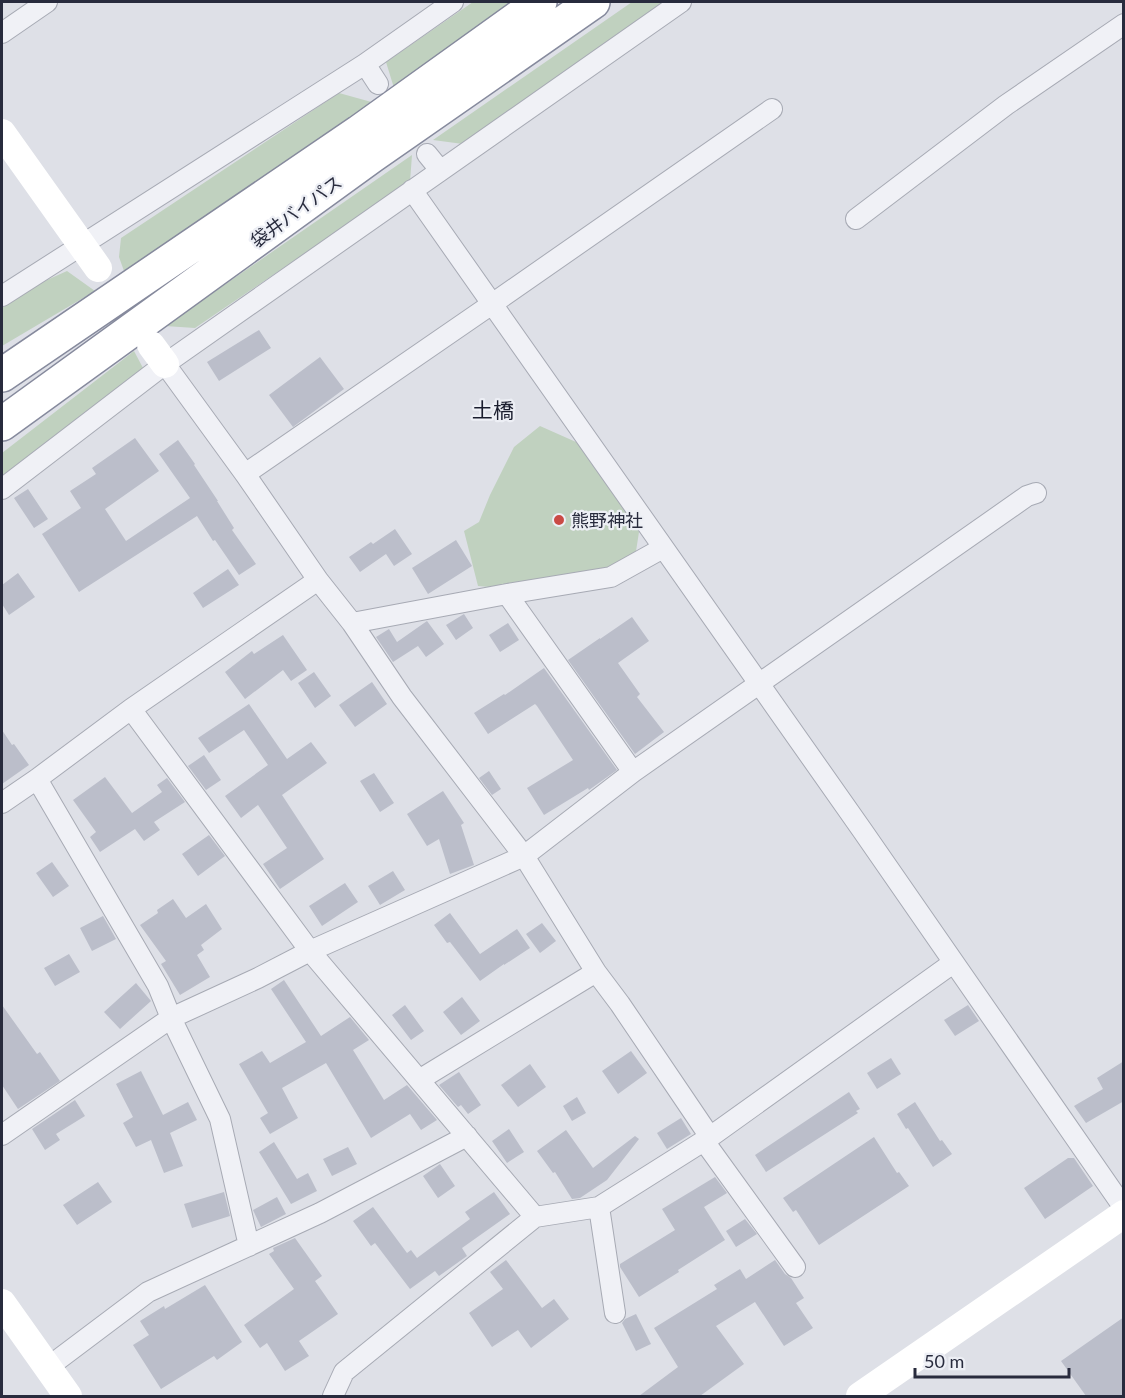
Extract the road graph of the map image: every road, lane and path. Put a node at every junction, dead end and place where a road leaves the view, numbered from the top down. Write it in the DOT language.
graph roads {
  1 [pos="47,2"];
  2 [pos="453,2"];
  3 [pos="540,2"];
  4 [pos="593,2"];
  5 [pos="681,2"];
  6 [pos="1124,24"];
  7 [pos="2,33"];
  8 [pos="365,64"];
  9 [pos="378,84"];
  10 [pos="772,109"];
  11 [pos="2,133"];
  12 [pos="428,153"];
  13 [pos="440,170"];
  14 [pos="412,190"];
  15 [pos="856,219"];
  16 [pos="82,245"];
  17 [pos="98,268"];
  18 [pos="2,296"];
  19 [pos="492,304"];
  20 [pos="158,355"];
  21 [pos="2,375"];
  22 [pos="2,424"];
  23 [pos="245,474"];
  24 [pos="2,489"];
  25 [pos="1036,493"];
  26 [pos="663,548"];
  27 [pos="318,580"];
  28 [pos="507,594"];
  29 [pos="352,623"];
  30 [pos="758,685"];
  31 [pos="131,709"];
  32 [pos="633,772"];
  33 [pos="37,779"];
  34 [pos="2,803"];
  35 [pos="524,856"];
  36 [pos="310,951"];
  37 [pos="953,963"];
  38 [pos="596,972"];
  39 [pos="171,1018"];
  40 [pos="419,1080"];
  41 [pos="2,1135"];
  42 [pos="467,1136"];
  43 [pos="707,1139"];
  44 [pos="599,1207"];
  45 [pos="1124,1208"];
  46 [pos="1124,1214"];
  47 [pos="535,1217"];
  48 [pos="249,1246"];
  49 [pos="795,1267"];
  50 [pos="2,1303"];
  51 [pos="615,1313"];
  52 [pos="47,1368"];
  53 [pos="874,1393"];
  54 [pos="68,1396"];
  55 [pos="333,1396"];
  1 -- 7 [label="street"];
  2 -- 8 [label="street"];
  3 -- 21 [label="highway, 袋井バイパス"];
  4 -- 22 [label="highway, 袋井バイパス"];
  5 -- 13 [label="street"];
  6 -- 15 [label="street"];
  8 -- 9 [label="street"];
  8 -- 16 [label="street"];
  10 -- 19 [label="street"];
  11 -- 16 [label="street"];
  12 -- 13 [label="street"];
  13 -- 14 [label="street"];
  14 -- 19 [label="street"];
  14 -- 20 [label="street"];
  16 -- 17 [label="street"];
  16 -- 18 [label="street"];
  19 -- 23 [label="street"];
  19 -- 26 [label="street"];
  20 -- 23 [label="street"];
  20 -- 24 [label="street"];
  23 -- 27 [label="street"];
  25 -- 30 [label="street"];
  26 -- 28 [label="street"];
  26 -- 30 [label="street"];
  27 -- 29 [label="street"];
  27 -- 31 [label="street"];
  28 -- 29 [label="street"];
  28 -- 32 [label="street"];
  29 -- 35 [label="street"];
  30 -- 32 [label="street"];
  30 -- 37 [label="street"];
  31 -- 33 [label="street"];
  31 -- 36 [label="street"];
  32 -- 35 [label="street"];
  33 -- 34 [label="street"];
  33 -- 39 [label="street"];
  35 -- 36 [label="street"];
  35 -- 38 [label="street"];
  36 -- 39 [label="street"];
  36 -- 40 [label="street"];
  37 -- 43 [label="street"];
  37 -- 45 [label="street"];
  38 -- 40 [label="street"];
  38 -- 43 [label="street"];
  39 -- 41 [label="street"];
  39 -- 48 [label="street"];
  40 -- 42 [label="street"];
  42 -- 47 [label="street"];
  42 -- 48 [label="street"];
  43 -- 44 [label="street"];
  43 -- 49 [label="street"];
  44 -- 47 [label="street"];
  44 -- 51 [label="street"];
  46 -- 53 [label="street"];
  47 -- 55 [label="street"];
  48 -- 52 [label="street"];
  50 -- 52 [label="street"];
  52 -- 54 [label="street"];
}
